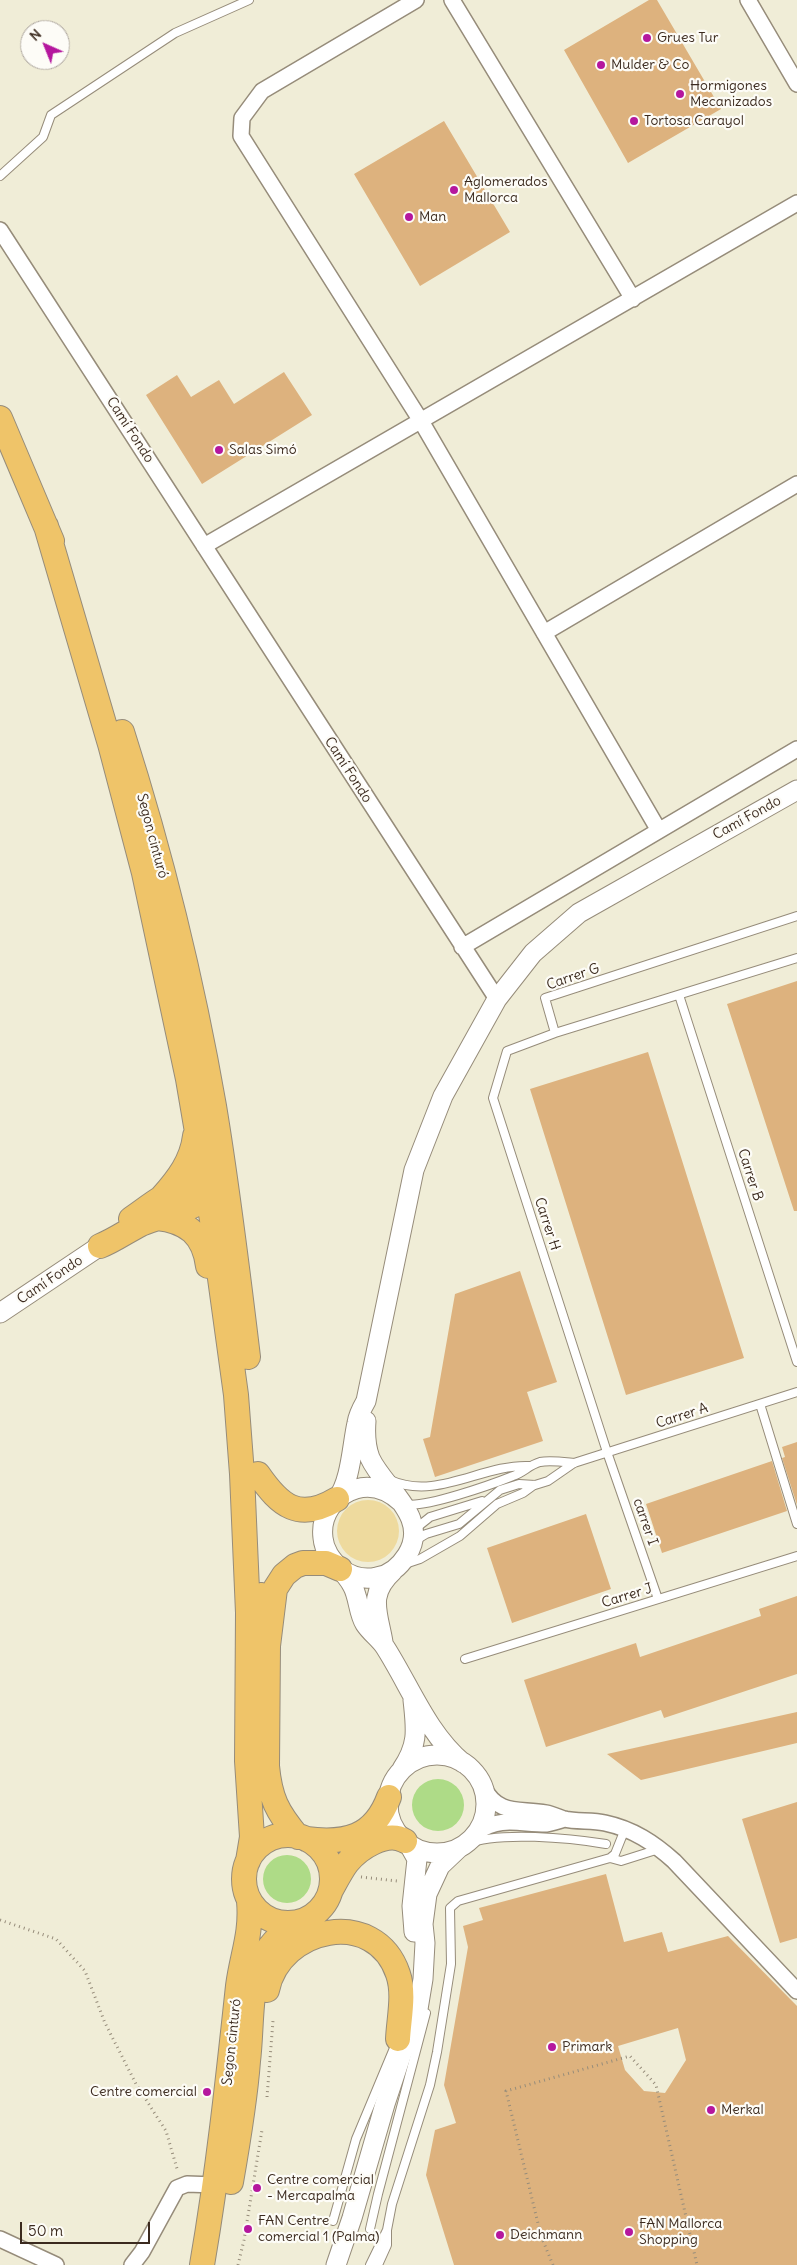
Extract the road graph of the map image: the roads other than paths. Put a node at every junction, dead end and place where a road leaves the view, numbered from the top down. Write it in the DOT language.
graph roads {
  1 [pos="249,0"];
  2 [pos="416,0"];
  3 [pos="452,0"];
  4 [pos="748,0"];
  5 [pos="797,84"];
  6 [pos="0,176"];
  7 [pos="797,203"];
  8 [pos="0,230"];
  9 [pos="632,299"];
  10 [pos="0,418"];
  11 [pos="421,421"];
  12 [pos="797,484"];
  13 [pos="46,526"];
  14 [pos="204,546"];
  15 [pos="544,633"];
  16 [pos="797,749"];
  17 [pos="797,790"];
  18 [pos="658,829"];
  19 [pos="162,869"];
  20 [pos="797,916"];
  21 [pos="462,947"];
  22 [pos="797,958"];
  23 [pos="678,995"];
  24 [pos="497,999"];
  25 [pos="555,1033"];
  26 [pos="196,1119"];
  27 [pos="208,1194"];
  28 [pos="159,1208"];
  29 [pos="100,1246"];
  30 [pos="0,1313"];
  31 [pos="797,1362"];
  32 [pos="241,1373"];
  33 [pos="797,1392"];
  34 [pos="366,1401"];
  35 [pos="760,1404"];
  36 [pos="607,1452"];
  37 [pos="574,1463"];
  38 [pos="529,1466"];
  39 [pos="378,1472"];
  40 [pos="258,1474"];
  41 [pos="535,1485"];
  42 [pos="493,1494"];
  43 [pos="338,1499"];
  44 [pos="402,1502"];
  45 [pos="797,1524"];
  46 [pos="413,1542"];
  47 [pos="797,1556"];
  48 [pos="340,1569"];
  49 [pos="395,1570"];
  50 [pos="658,1599"];
  51 [pos="268,1646"];
  52 [pos="384,1646"];
  53 [pos="465,1660"];
  54 [pos="412,1694"];
  55 [pos="463,1763"];
  56 [pos="398,1775"];
  57 [pos="483,1787"];
  58 [pos="389,1797"];
  59 [pos="565,1819"];
  60 [pos="625,1829"];
  61 [pos="302,1838"];
  62 [pos="406,1842"];
  63 [pos="467,1842"];
  64 [pos="606,1844"];
  65 [pos="660,1848"];
  66 [pos="610,1858"];
  67 [pos="248,1861"];
  68 [pos="331,1890"];
  69 [pos="249,1900"];
  70 [pos="426,1901"];
  71 [pos="296,1923"];
  72 [pos="432,1925"];
  73 [pos="432,1971"];
  74 [pos="797,1991"];
  75 [pos="398,2039"];
  76 [pos="393,2083"];
  77 [pos="255,2101"];
  78 [pos="215,2185"];
  79 [pos="333,2221"];
  80 [pos="370,2229"];
  81 [pos="387,2230"];
  82 [pos="0,2239"];
  83 [pos="56,2265"];
  84 [pos="132,2265"];
  85 [pos="202,2265"];
  86 [pos="218,2265"];
  87 [pos="336,2265"];
  88 [pos="370,2265"];
  89 [pos="378,2265"];
  1 -- 6 [label="lane"];
  2 -- 11 [label="street"];
  3 -- 9 [label="street"];
  4 -- 5 [label="street"];
  7 -- 9 [label="street"];
  8 -- 14 [label="street, Camí Fondo"];
  9 -- 11 [label="street"];
  10 -- 13 [label="highway, Segon cinturó"];
  11 -- 14 [label="street"];
  11 -- 15 [label="street"];
  12 -- 15 [label="street"];
  13 -- 19 [label="highway, Segon cinturó"];
  13 -- 26 [label="highway, Segon cinturó"];
  14 -- 21 [label="street, Camí Fondo"];
  15 -- 18 [label="street"];
  16 -- 18 [label="street"];
  17 -- 24 [label="street, Camí Fondo"];
  18 -- 21 [label="street"];
  19 -- 27 [label="highway"];
  19 -- 32 [label="highway, Segon cinturó"];
  20 -- 25 [label="lane, Carrer G"];
  21 -- 24 [label="street, Camí Fondo"];
  22 -- 23 [label="lane"];
  23 -- 25 [label="lane"];
  23 -- 31 [label="lane, Carrer B"];
  24 -- 34 [label="street"];
  25 -- 36 [label="lane, Carrer H"];
  26 -- 27 [label="highway, Segon cinturó"];
  26 -- 28 [label="highway"];
  27 -- 28 [label="highway"];
  27 -- 32 [label="highway, Segon cinturó"];
  27 -- 32 [label="highway"];
  28 -- 29 [label="highway"];
  28 -- 32 [label="highway"];
  29 -- 30 [label="street, Camí Fondo"];
  32 -- 40 [label="highway"];
  32 -- 67 [label="highway"];
  33 -- 35 [label="lane, Carrer A"];
  34 -- 39 [label="street"];
  34 -- 43 [label="street"];
  35 -- 36 [label="lane, Carrer A"];
  35 -- 45 [label="lane"];
  36 -- 37 [label="lane, Carrer A"];
  36 -- 50 [label="lane, carrer I"];
  37 -- 38 [label="lane"];
  37 -- 41 [label="lane"];
  38 -- 39 [label="lane"];
  38 -- 44 [label="lane"];
  39 -- 44 [label="street"];
  40 -- 43 [label="highway"];
  40 -- 51 [label="highway"];
  41 -- 42 [label="lane"];
  41 -- 49 [label="lane"];
  42 -- 46 [label="lane"];
  42 -- 46 [label="lane"];
  43 -- 44 [label="street"];
  43 -- 48 [label="street"];
  44 -- 46 [label="street"];
  46 -- 49 [label="street"];
  47 -- 50 [label="lane, Carrer J"];
  48 -- 49 [label="street"];
  48 -- 51 [label="highway"];
  48 -- 52 [label="street"];
  49 -- 52 [label="street"];
  50 -- 53 [label="lane, Carrer J"];
  51 -- 61 [label="highway"];
  52 -- 54 [label="street"];
  54 -- 55 [label="street"];
  54 -- 56 [label="street"];
  55 -- 56 [label="street"];
  55 -- 57 [label="street"];
  56 -- 58 [label="street"];
  57 -- 59 [label="street"];
  57 -- 63 [label="street"];
  58 -- 61 [label="highway"];
  58 -- 62 [label="street"];
  59 -- 60 [label="street"];
  59 -- 63 [label="street"];
  60 -- 65 [label="street"];
  60 -- 66 [label="lane"];
  61 -- 67 [label="highway"];
  61 -- 68 [label="highway"];
  62 -- 63 [label="street"];
  62 -- 68 [label="highway"];
  62 -- 75 [label="street"];
  63 -- 64 [label="lane"];
  63 -- 70 [label="street"];
  65 -- 66 [label="lane"];
  65 -- 74 [label="street"];
  66 -- 81 [label="lane"];
  67 -- 69 [label="highway"];
  68 -- 71 [label="highway"];
  69 -- 71 [label="highway"];
  69 -- 78 [label="highway, Segon cinturó"];
  70 -- 72 [label="lane"];
  70 -- 76 [label="street"];
  71 -- 77 [label="highway"];
  73 -- 80 [label="lane"];
  75 -- 76 [label="street"];
  75 -- 77 [label="highway"];
  75 -- 79 [label="lane"];
  76 -- 87 [label="street"];
  77 -- 86 [label="highway"];
  78 -- 84 [label="street"];
  78 -- 85 [label="highway, Segon cinturó"];
  81 -- 88 [label="lane"];
  81 -- 89 [label="lane"];
  82 -- 83 [label="street"];
}
